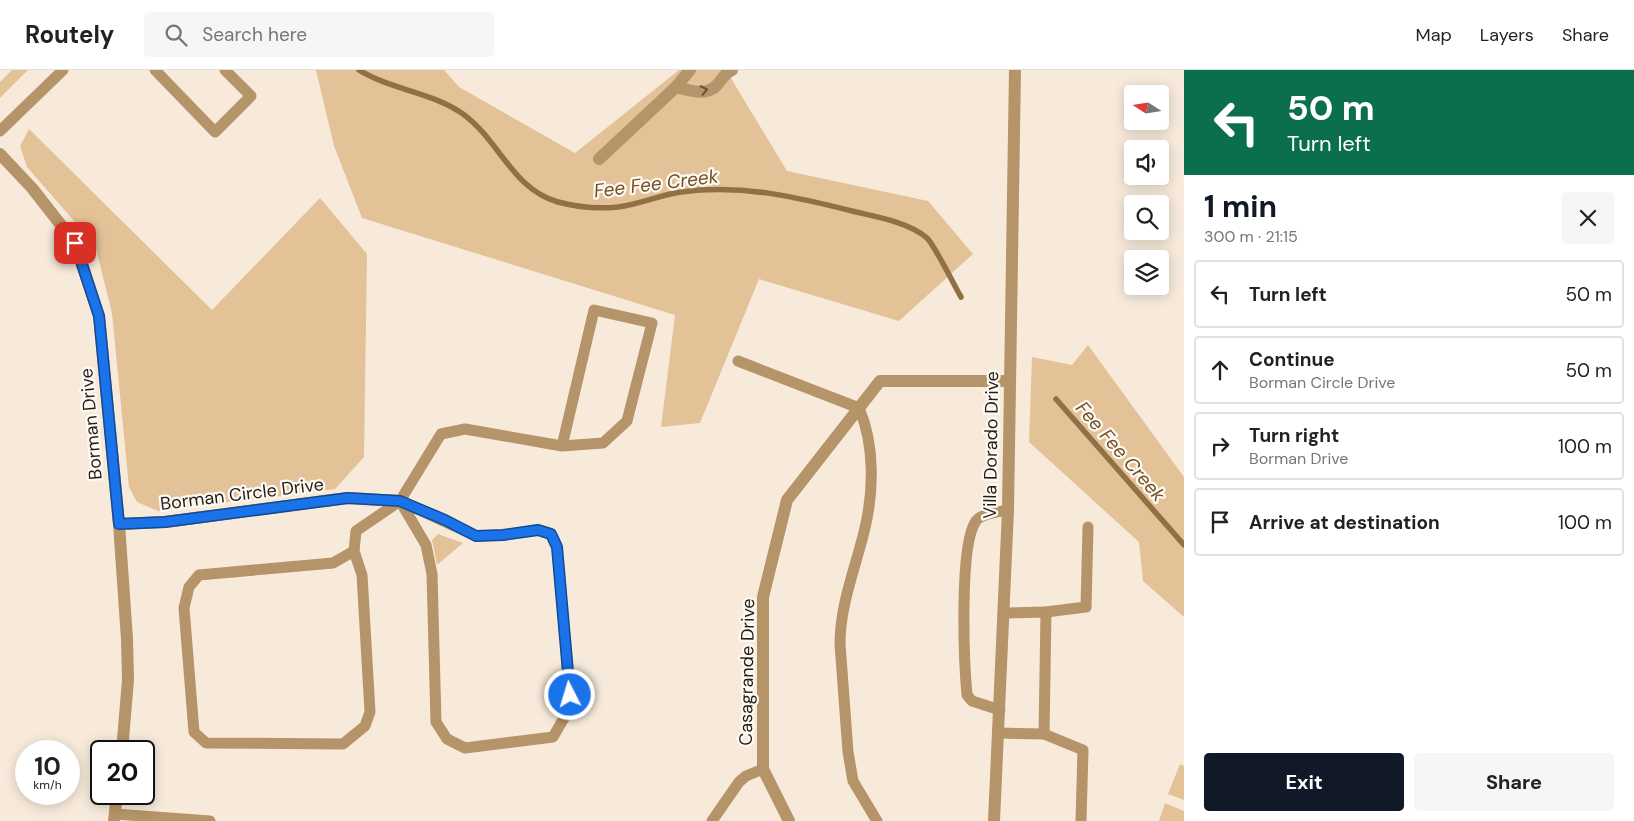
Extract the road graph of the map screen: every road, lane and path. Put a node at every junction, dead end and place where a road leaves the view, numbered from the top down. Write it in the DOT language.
graph roads {
  1 [pos="63,70"];
  2 [pos="154,70"];
  3 [pos="225,70"];
  4 [pos="690,70"];
  5 [pos="1015,70"];
  6 [pos="725,71"];
  7 [pos="676,87"];
  8 [pos="0,131"];
  9 [pos="0,154"];
  10 [pos="598,159"];
  11 [pos="738,361"];
  12 [pos="1010,381"];
  13 [pos="858,408"];
  14 [pos="562,446"];
  15 [pos="400,501"];
  16 [pos="1008,510"];
  17 [pos="119,524"];
  18 [pos="1088,526"];
  19 [pos="354,550"];
  20 [pos="1046,612"];
  21 [pos="1004,613"];
  22 [pos="1000,710"];
  23 [pos="999,733"];
  24 [pos="1044,734"];
  25 [pos="123,740"];
  26 [pos="763,769"];
  27 [pos="114,817"];
  28 [pos="166,819"];
  29 [pos="210,821"];
  30 [pos="712,821"];
  31 [pos="789,821"];
  32 [pos="877,821"];
  33 [pos="994,821"];
  34 [pos="1081,821"];
  1 -- 8 [label="lane"];
  2 -- 3 [label="lane"];
  4 -- 7 [label="street"];
  5 -- 12 [label="street, Villa Dorado Drive"];
  7 -- 6 [label="street, one-way"];
  7 -- 10 [label="street"];
  9 -- 17 [label="street, Borman Drive"];
  11 -- 13 [label="lane"];
  12 -- 13 [label="street, Casagrande Drive"];
  12 -- 16 [label="street, Villa Dorado Drive"];
  13 -- 26 [label="street, Casagrande Drive"];
  13 -- 32 [label="lane"];
  14 -- 14 [label="lane"];
  14 -- 15 [label="lane"];
  15 -- 15 [label="lane"];
  15 -- 17 [label="street, Borman Circle Drive"];
  15 -- 19 [label="lane"];
  16 -- 21 [label="street, Villa Dorado Drive"];
  16 -- 22 [label="lane"];
  17 -- 25 [label="street, Borman Drive"];
  18 -- 20 [label="lane"];
  19 -- 19 [label="lane"];
  20 -- 21 [label="lane"];
  20 -- 24 [label="lane"];
  21 -- 22 [label="street, Villa Dorado Drive"];
  22 -- 23 [label="street, Villa Dorado Drive"];
  23 -- 24 [label="lane"];
  23 -- 33 [label="street, Villa Dorado Drive"];
  24 -- 34 [label="lane"];
  26 -- 30 [label="lane"];
  26 -- 31 [label="street, Casagrande Drive"];
  27 -- 28 [label="lane"];
  28 -- 29 [label="lane"];
}
